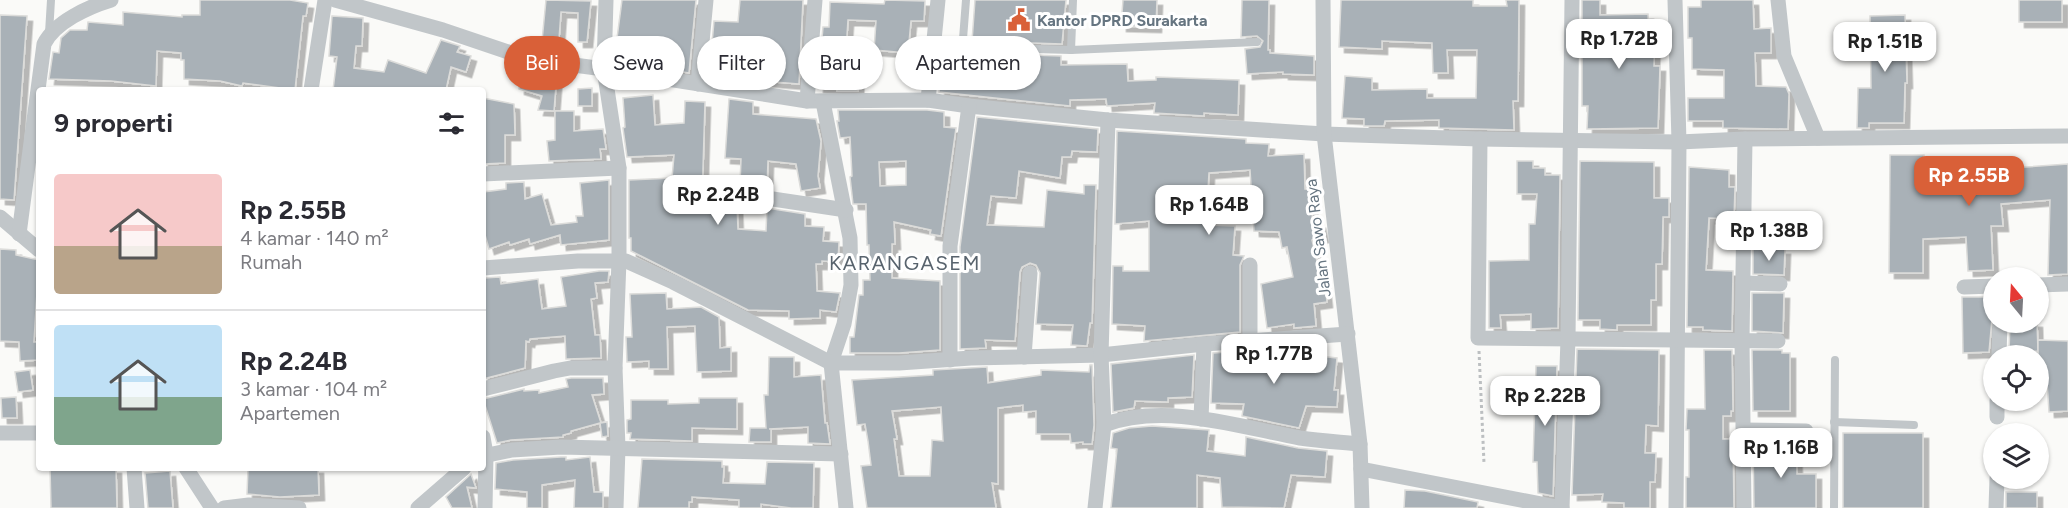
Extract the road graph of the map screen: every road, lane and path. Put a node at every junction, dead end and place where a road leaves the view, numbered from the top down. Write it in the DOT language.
graph roads {
  1 [pos="51,0"];
  2 [pos="111,0"];
  3 [pos="325,0"];
  4 [pos="335,0"];
  5 [pos="606,0"];
  6 [pos="706,0"];
  7 [pos="815,0"];
  8 [pos="938,0"];
  9 [pos="966,0"];
  10 [pos="1072,0"];
  11 [pos="1323,0"];
  12 [pos="1572,0"];
  13 [pos="1675,0"];
  14 [pos="1778,0"];
  15 [pos="49,35"];
  16 [pos="605,36"];
  17 [pos="703,36"];
  18 [pos="1257,42"];
  19 [pos="1071,50"];
  20 [pos="592,68"];
  21 [pos="40,87"];
  22 [pos="310,87"];
  23 [pos="607,90"];
  24 [pos="739,90"];
  25 [pos="928,100"];
  26 [pos="815,101"];
  27 [pos="969,106"];
  28 [pos="1108,120"];
  29 [pos="36,132"];
  30 [pos="1323,134"];
  31 [pos="2068,136"];
  32 [pos="1818,138"];
  33 [pos="1480,139"];
  34 [pos="1745,139"];
  35 [pos="1571,140"];
  36 [pos="1679,142"];
  37 [pos="34,154"];
  38 [pos="619,168"];
  39 [pos="486,174"];
  40 [pos="726,192"];
  41 [pos="846,210"];
  42 [pos="0,217"];
  43 [pos="19,234"];
  44 [pos="36,248"];
  45 [pos="619,260"];
  46 [pos="1250,265"];
  47 [pos="486,268"];
  48 [pos="1030,273"];
  49 [pos="1743,283"];
  50 [pos="1780,284"];
  51 [pos="2068,284"];
  52 [pos="2049,285"];
  53 [pos="1983,286"];
  54 [pos="1964,287"];
  55 [pos="1348,334"];
  56 [pos="1478,338"];
  57 [pos="1568,339"];
  58 [pos="1678,339"];
  59 [pos="1250,340"];
  60 [pos="1742,340"];
  61 [pos="1778,341"];
  62 [pos="1204,344"];
  63 [pos="1101,355"];
  64 [pos="1024,357"];
  65 [pos="950,360"];
  66 [pos="1835,360"];
  67 [pos="831,363"];
  68 [pos="615,368"];
  69 [pos="486,387"];
  70 [pos="1997,411"];
  71 [pos="1997,417"];
  72 [pos="1201,419"];
  73 [pos="1834,422"];
  74 [pos="1104,425"];
  75 [pos="1914,425"];
  76 [pos="1744,430"];
  77 [pos="1806,431"];
  78 [pos="0,433"];
  79 [pos="36,433"];
  80 [pos="1360,444"];
  81 [pos="618,448"];
  82 [pos="841,454"];
  83 [pos="486,455"];
  84 [pos="1484,464"];
  85 [pos="1361,469"];
  86 [pos="134,471"];
  87 [pos="188,471"];
  88 [pos="461,471"];
  89 [pos="485,471"];
  90 [pos="1997,489"];
  91 [pos="1510,503"];
  92 [pos="137,508"];
  93 [pos="212,508"];
  94 [pos="224,508"];
  95 [pos="299,508"];
  96 [pos="418,508"];
  97 [pos="485,508"];
  98 [pos="616,508"];
  99 [pos="846,508"];
  100 [pos="1095,508"];
  101 [pos="1362,508"];
  102 [pos="1562,508"];
  103 [pos="1676,508"];
  104 [pos="1744,508"];
  105 [pos="1834,508"];
  106 [pos="1996,508"];
  1 -- 15 [label="lane"];
  2 -- 15 [label="street"];
  3 -- 22 [label="street"];
  4 -- 20 [label="street"];
  5 -- 16 [label="street"];
  6 -- 17 [label="street"];
  7 -- 26 [label="street"];
  8 -- 25 [label="street"];
  9 -- 19 [label="lane"];
  10 -- 19 [label="lane"];
  11 -- 30 [label="street, Jalan Sawo Raya"];
  12 -- 35 [label="street"];
  13 -- 36 [label="street"];
  14 -- 32 [label="street"];
  15 -- 21 [label="street"];
  18 -- 19 [label="lane"];
  23 -- 38 [label="street"];
  24 -- 26 [label="street"];
  25 -- 26 [label="street"];
  25 -- 27 [label="street"];
  26 -- 41 [label="street"];
  27 -- 28 [label="street"];
  27 -- 65 [label="street"];
  28 -- 30 [label="street"];
  28 -- 63 [label="street"];
  29 -- 37 [label="street"];
  30 -- 33 [label="street"];
  30 -- 55 [label="street, Jalan Sawo Raya"];
  31 -- 32 [label="street"];
  32 -- 34 [label="street"];
  33 -- 35 [label="street"];
  33 -- 56 [label="street"];
  34 -- 36 [label="street"];
  34 -- 49 [label="street"];
  35 -- 36 [label="street"];
  35 -- 57 [label="street"];
  36 -- 58 [label="street"];
  37 -- 43 [label="street"];
  38 -- 39 [label="street"];
  38 -- 45 [label="street"];
  40 -- 41 [label="street"];
  41 -- 67 [label="street"];
  42 -- 43 [label="street"];
  43 -- 44 [label="street"];
  45 -- 47 [label="street"];
  45 -- 67 [label="street"];
  45 -- 68 [label="street"];
  46 -- 59 [label="street"];
  48 -- 64 [label="street"];
  49 -- 50 [label="street"];
  49 -- 60 [label="street"];
  51 -- 52 [label="street"];
  53 -- 54 [label="street"];
  55 -- 59 [label="street"];
  55 -- 80 [label="street, Jalan Sawo Raya"];
  56 -- 57 [label="street"];
  56 -- 84 [label="path"];
  57 -- 58 [label="street"];
  57 -- 102 [label="street"];
  58 -- 60 [label="street"];
  58 -- 103 [label="street"];
  59 -- 62 [label="street"];
  60 -- 61 [label="street"];
  60 -- 76 [label="street"];
  62 -- 63 [label="street"];
  62 -- 72 [label="street"];
  63 -- 64 [label="street"];
  63 -- 74 [label="street"];
  64 -- 65 [label="street"];
  65 -- 67 [label="street"];
  66 -- 73 [label="lane"];
  67 -- 82 [label="street"];
  68 -- 69 [label="street"];
  68 -- 81 [label="street"];
  70 -- 71 [label="street"];
  72 -- 74 [label="street"];
  72 -- 80 [label="street"];
  73 -- 75 [label="lane"];
  73 -- 105 [label="lane"];
  74 -- 100 [label="street"];
  76 -- 77 [label="street"];
  76 -- 104 [label="street"];
  78 -- 79 [label="street"];
  80 -- 85 [label="street, Jalan Sawo Raya"];
  81 -- 82 [label="street"];
  81 -- 83 [label="street"];
  81 -- 98 [label="street"];
  82 -- 99 [label="street"];
  85 -- 91 [label="street"];
  85 -- 101 [label="street, Jalan Sawo Raya"];
  86 -- 92 [label="street"];
  87 -- 93 [label="street"];
  88 -- 96 [label="street"];
  89 -- 97 [label="street"];
  90 -- 106 [label="street"];
  91 -- 102 [label="street"];
  94 -- 95 [label="street"];
}
